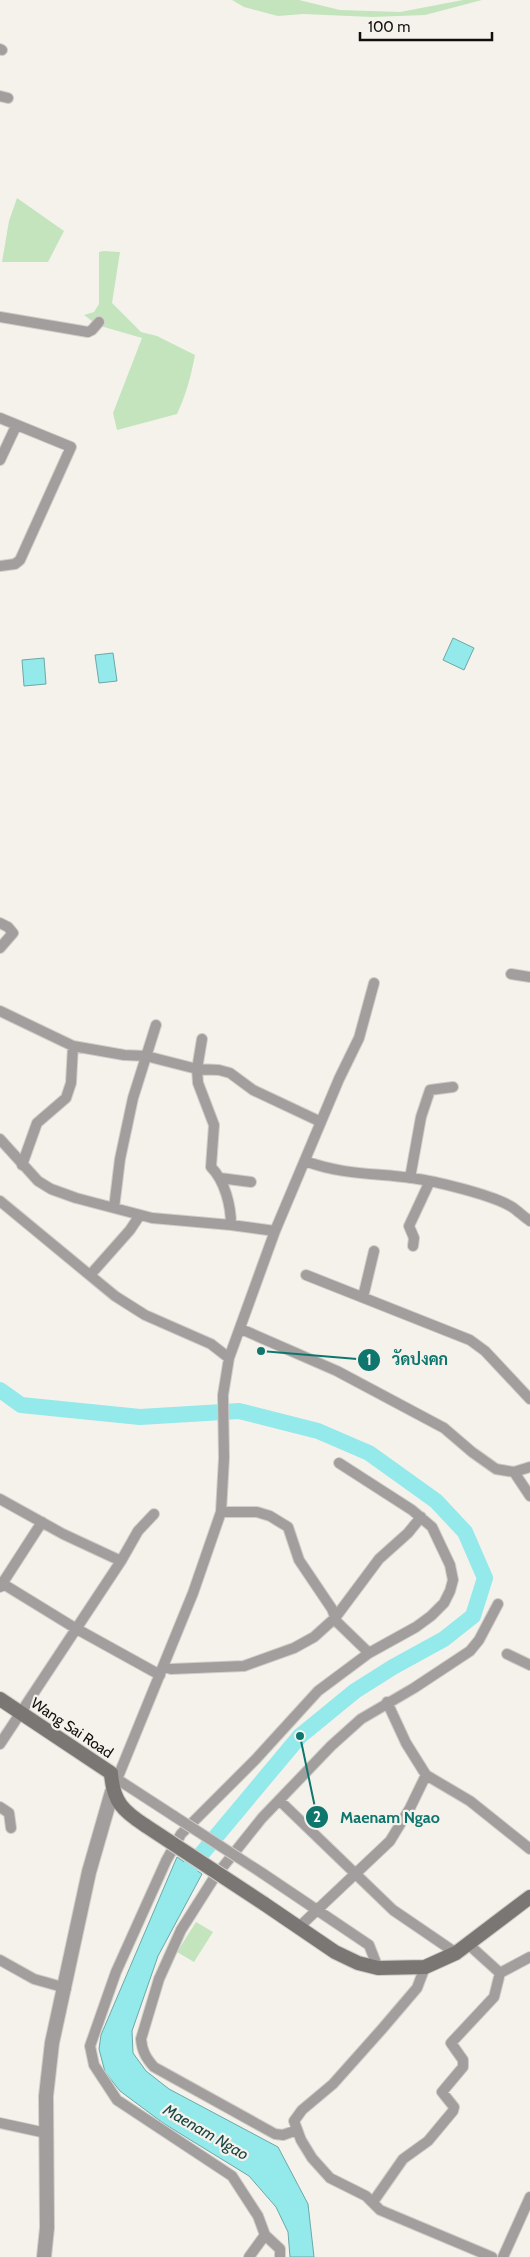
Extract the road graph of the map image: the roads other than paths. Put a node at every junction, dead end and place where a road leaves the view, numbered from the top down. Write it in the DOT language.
graph roads {
  1 [pos="0,317"];
  2 [pos="98,322"];
  3 [pos="0,418"];
  4 [pos="16,426"];
  5 [pos="0,460"];
  6 [pos="0,566"];
  7 [pos="0,923"];
  8 [pos="0,948"];
  9 [pos="511,974"];
  10 [pos="530,976"];
  11 [pos="374,983"];
  12 [pos="0,1011"];
  13 [pos="156,1025"];
  14 [pos="202,1039"];
  15 [pos="73,1046"];
  16 [pos="146,1056"];
  17 [pos="197,1069"];
  18 [pos="453,1087"];
  19 [pos="321,1122"];
  20 [pos="0,1139"];
  21 [pos="306,1162"];
  22 [pos="22,1165"];
  23 [pos="220,1178"];
  24 [pos="410,1178"];
  25 [pos="430,1181"];
  26 [pos="251,1182"];
  27 [pos="0,1201"];
  28 [pos="114,1208"];
  29 [pos="140,1215"];
  30 [pos="530,1221"];
  31 [pos="231,1225"];
  32 [pos="274,1231"];
  33 [pos="412,1246"];
  34 [pos="374,1251"];
  35 [pos="91,1274"];
  36 [pos="306,1274"];
  37 [pos="363,1296"];
  38 [pos="241,1329"];
  39 [pos="230,1358"];
  40 [pos="530,1399"];
  41 [pos="339,1463"];
  42 [pos="530,1467"];
  43 [pos="514,1472"];
  44 [pos="530,1496"];
  45 [pos="0,1499"];
  46 [pos="222,1512"];
  47 [pos="154,1514"];
  48 [pos="421,1517"];
  49 [pos="42,1522"];
  50 [pos="121,1560"];
  51 [pos="1,1584"];
  52 [pos="498,1604"];
  53 [pos="335,1618"];
  54 [pos="75,1628"];
  55 [pos="368,1653"];
  56 [pos="507,1654"];
  57 [pos="530,1665"];
  58 [pos="162,1671"];
  59 [pos="0,1699"];
  60 [pos="387,1702"];
  61 [pos="20,1713"];
  62 [pos="0,1744"];
  63 [pos="426,1775"];
  64 [pos="115,1785"];
  65 [pos="279,1800"];
  66 [pos="0,1808"];
  67 [pos="11,1828"];
  68 [pos="530,1849"];
  69 [pos="355,1874"];
  70 [pos="530,1897"];
  71 [pos="316,1910"];
  72 [pos="298,1928"];
  73 [pos="468,1944"];
  74 [pos="456,1953"];
  75 [pos="530,1957"];
  76 [pos="0,1960"];
  77 [pos="425,1967"];
  78 [pos="378,1968"];
  79 [pos="500,1973"];
  80 [pos="66,1988"];
  81 [pos="0,2123"];
  82 [pos="297,2130"];
  83 [pos="46,2133"];
  84 [pos="530,2197"];
  85 [pos="373,2202"];
  86 [pos="265,2235"];
  87 [pos="44,2257"];
  88 [pos="249,2257"];
  89 [pos="280,2257"];
  90 [pos="492,2257"];
  91 [pos="503,2257"];
  1 -- 2 [label="street"];
  3 -- 4 [label="street"];
  4 -- 5 [label="street"];
  4 -- 6 [label="street"];
  7 -- 8 [label="street"];
  9 -- 10 [label="street"];
  11 -- 19 [label="street"];
  12 -- 15 [label="street"];
  13 -- 16 [label="street"];
  14 -- 17 [label="street"];
  15 -- 16 [label="street"];
  15 -- 22 [label="street"];
  16 -- 17 [label="street"];
  16 -- 28 [label="street"];
  17 -- 19 [label="street"];
  17 -- 23 [label="street"];
  18 -- 24 [label="street"];
  19 -- 21 [label="street"];
  20 -- 22 [label="street"];
  21 -- 24 [label="street"];
  21 -- 32 [label="street"];
  22 -- 28 [label="street"];
  23 -- 26 [label="street"];
  23 -- 31 [label="street"];
  24 -- 25 [label="street"];
  25 -- 30 [label="street"];
  25 -- 33 [label="street"];
  27 -- 35 [label="street"];
  28 -- 29 [label="street"];
  29 -- 31 [label="street"];
  29 -- 35 [label="street"];
  31 -- 32 [label="street"];
  32 -- 38 [label="street"];
  34 -- 37 [label="street"];
  35 -- 39 [label="street"];
  36 -- 37 [label="street"];
  37 -- 40 [label="street"];
  38 -- 39 [label="street"];
  38 -- 43 [label="street"];
  39 -- 46 [label="street"];
  41 -- 48 [label="street"];
  42 -- 43 [label="street"];
  43 -- 44 [label="street"];
  45 -- 49 [label="street"];
  46 -- 53 [label="street"];
  46 -- 58 [label="street"];
  47 -- 50 [label="street"];
  48 -- 53 [label="street"];
  48 -- 55 [label="street"];
  49 -- 50 [label="street"];
  49 -- 51 [label="street"];
  50 -- 54 [label="street"];
  51 -- 54 [label="street"];
  52 -- 60 [label="street"];
  53 -- 55 [label="street"];
  53 -- 58 [label="street"];
  54 -- 58 [label="street"];
  54 -- 61 [label="street"];
  55 -- 86 [label="street"];
  56 -- 57 [label="street"];
  58 -- 64 [label="street"];
  59 -- 61 [label="main road, Wang Sai Road"];
  60 -- 63 [label="street"];
  60 -- 65 [label="street"];
  61 -- 62 [label="street"];
  61 -- 64 [label="main road, Wang Sai Road"];
  63 -- 68 [label="street"];
  63 -- 69 [label="street"];
  64 -- 71 [label="street, bridge"];
  64 -- 72 [label="main road, bridge"];
  64 -- 80 [label="street"];
  65 -- 69 [label="street"];
  65 -- 82 [label="street"];
  66 -- 67 [label="street"];
  69 -- 71 [label="street"];
  69 -- 74 [label="street"];
  70 -- 73 [label="main road"];
  71 -- 72 [label="street"];
  71 -- 78 [label="street"];
  72 -- 78 [label="main road"];
  73 -- 74 [label="main road"];
  73 -- 79 [label="street"];
  74 -- 77 [label="main road"];
  75 -- 79 [label="street"];
  76 -- 80 [label="street"];
  77 -- 78 [label="main road"];
  77 -- 82 [label="street"];
  79 -- 85 [label="street"];
  80 -- 83 [label="street"];
  81 -- 83 [label="street"];
  82 -- 85 [label="street"];
  83 -- 87 [label="street"];
  84 -- 91 [label="street"];
  85 -- 90 [label="street"];
  86 -- 88 [label="street"];
  86 -- 89 [label="street"];
}
